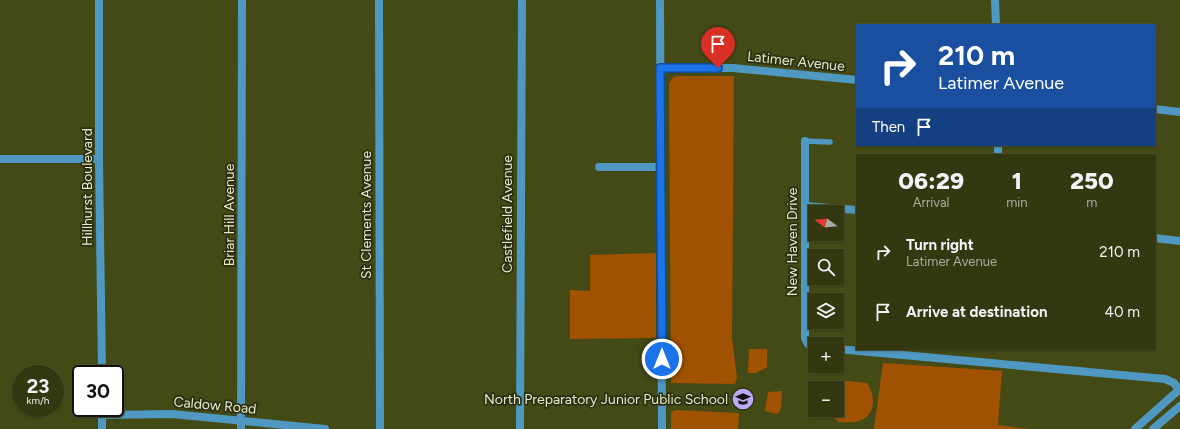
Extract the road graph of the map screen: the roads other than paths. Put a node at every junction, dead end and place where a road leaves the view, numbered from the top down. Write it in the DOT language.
graph roads {
  1 [pos="99,0"];
  2 [pos="242,0"];
  3 [pos="379,0"];
  4 [pos="522,0"];
  5 [pos="660,0"];
  6 [pos="995,0"];
  7 [pos="996,24"];
  8 [pos="660,68"];
  9 [pos="856,80"];
  10 [pos="1156,109"];
  11 [pos="1180,112"];
  12 [pos="805,141"];
  13 [pos="830,142"];
  14 [pos="0,159"];
  15 [pos="99,159"];
  16 [pos="599,167"];
  17 [pos="661,167"];
  18 [pos="805,206"];
  19 [pos="856,210"];
  20 [pos="1156,238"];
  21 [pos="1180,241"];
  22 [pos="808,345"];
  23 [pos="844,350"];
  24 [pos="102,365"];
  25 [pos="1180,390"];
  26 [pos="1180,406"];
  27 [pos="124,413"];
  28 [pos="102,417"];
  29 [pos="241,425"];
  30 [pos="102,429"];
  31 [pos="325,429"];
  32 [pos="380,429"];
  33 [pos="520,429"];
  34 [pos="662,429"];
  35 [pos="1135,429"];
  36 [pos="1153,429"];
  1 -- 15 [label="street, Hillhurst Boulevard"];
  2 -- 29 [label="street, Briar Hill Avenue"];
  3 -- 32 [label="street, St Clements Avenue"];
  4 -- 33 [label="street, Castlefield Avenue"];
  5 -- 8 [label="street"];
  6 -- 7 [label="street"];
  8 -- 9 [label="street, Latimer Avenue"];
  8 -- 17 [label="street"];
  10 -- 11 [label="street"];
  12 -- 13 [label="lane"];
  12 -- 18 [label="street, New Haven Drive"];
  14 -- 15 [label="street"];
  15 -- 24 [label="street, Hillhurst Boulevard"];
  16 -- 17 [label="street"];
  17 -- 34 [label="street"];
  18 -- 19 [label="street"];
  18 -- 22 [label="street, New Haven Drive"];
  20 -- 21 [label="street"];
  23 -- 25 [label="street"];
  25 -- 35 [label="street"];
  26 -- 36 [label="street"];
  27 -- 29 [label="street, Caldow Road"];
  28 -- 30 [label="street"];
  29 -- 31 [label="street, Caldow Road"];
}
